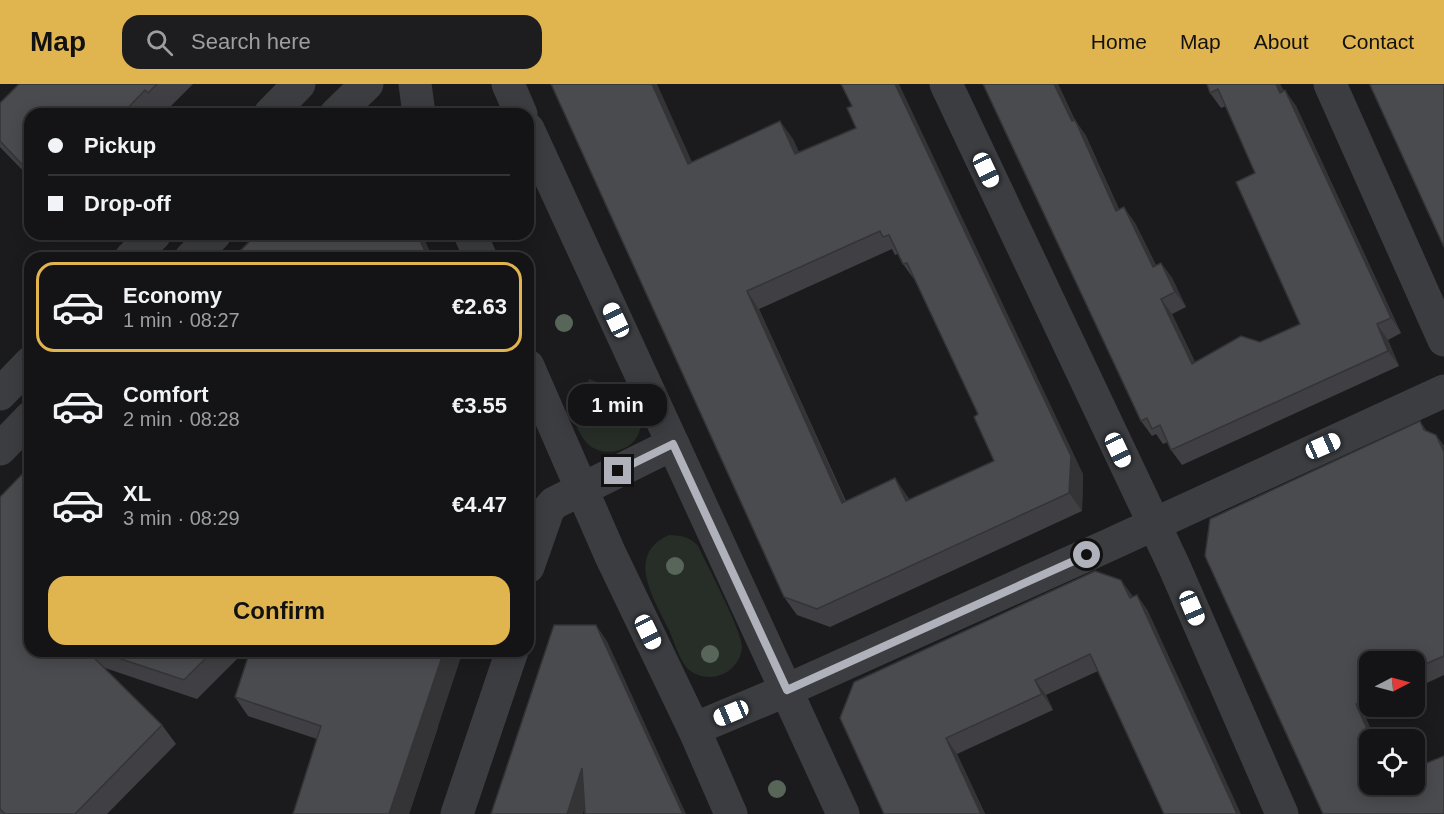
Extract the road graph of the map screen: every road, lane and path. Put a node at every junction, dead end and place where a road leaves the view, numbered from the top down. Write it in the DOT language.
graph roads {
  1 [pos="299,84"];
  2 [pos="367,84"];
  3 [pos="415,84"];
  4 [pos="508,84"];
  5 [pos="946,84"];
  6 [pos="1330,84"];
  7 [pos="276,108"];
  8 [pos="342,108"];
  9 [pos="418,108"];
  10 [pos="518,108"];
  11 [pos="534,142"];
  12 [pos="148,240"];
  13 [pos="209,240"];
  14 [pos="137,252"];
  15 [pos="197,252"];
  16 [pos="1444,340"];
  17 [pos="24,369"];
  18 [pos="534,380"];
  19 [pos="1444,391"];
  20 [pos="0,394"];
  21 [pos="24,424"];
  22 [pos="673,444"];
  23 [pos="0,449"];
  24 [pos="581,489"];
  25 [pos="1153,524"];
  26 [pos="534,550"];
  27 [pos="510,657"];
  28 [pos="787,690"];
  29 [pos="694,729"];
  30 [pos="457,814"];
  31 [pos="731,814"];
  32 [pos="843,814"];
  33 [pos="1282,814"];
  1 -- 7 [label="street"];
  2 -- 8 [label="street"];
  3 -- 9 [label="street"];
  4 -- 10 [label="street"];
  5 -- 25 [label="street"];
  6 -- 16 [label="street"];
  11 -- 22 [label="street"];
  12 -- 14 [label="street"];
  13 -- 15 [label="street"];
  17 -- 20 [label="street"];
  18 -- 24 [label="street"];
  19 -- 25 [label="street"];
  21 -- 23 [label="street"];
  22 -- 24 [label="street"];
  22 -- 28 [label="street"];
  24 -- 26 [label="street"];
  24 -- 29 [label="street"];
  25 -- 28 [label="street"];
  25 -- 33 [label="street"];
  27 -- 30 [label="street"];
  28 -- 29 [label="street"];
  28 -- 32 [label="street"];
  29 -- 31 [label="street"];
}
